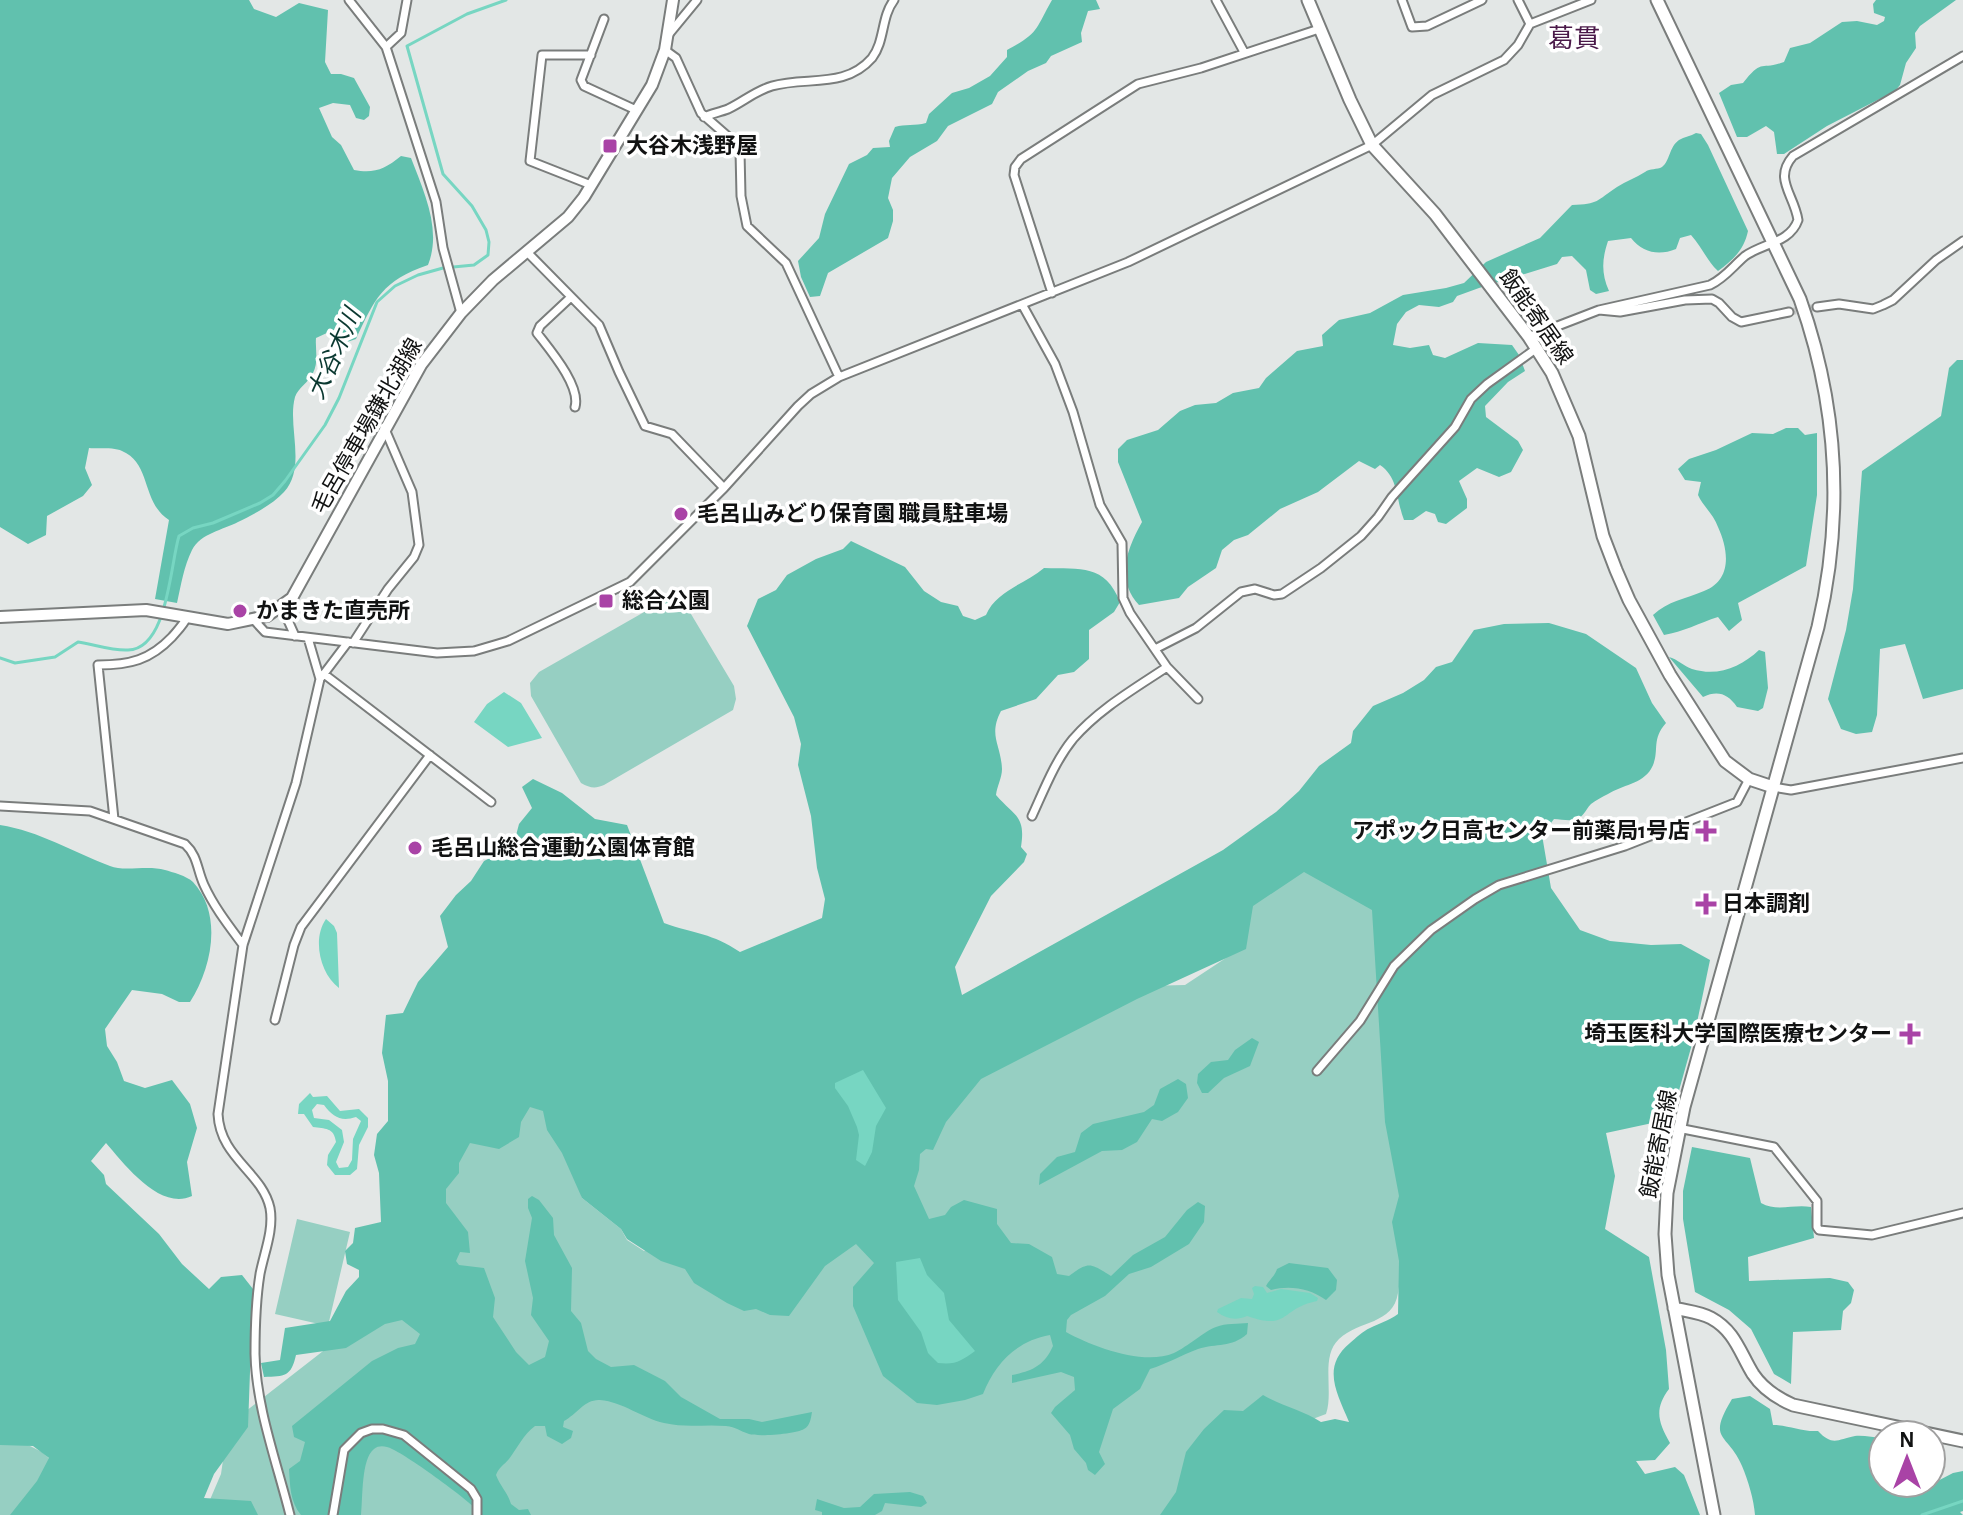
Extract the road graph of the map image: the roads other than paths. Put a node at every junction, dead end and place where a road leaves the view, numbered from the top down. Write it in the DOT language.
graph roads {
  1 [pos="349,0"];
  2 [pos="407,0"];
  3 [pos="673,0"];
  4 [pos="697,0"];
  5 [pos="894,0"];
  6 [pos="1216,0"];
  7 [pos="1308,0"];
  8 [pos="1402,0"];
  9 [pos="1482,0"];
  10 [pos="1518,0"];
  11 [pos="1591,0"];
  12 [pos="1657,0"];
  13 [pos="1571,3"];
  14 [pos="604,19"];
  15 [pos="1530,24"];
  16 [pos="1319,29"];
  17 [pos="669,34"];
  18 [pos="386,47"];
  19 [pos="665,50"];
  20 [pos="1244,52"];
  21 [pos="591,55"];
  22 [pos="1963,56"];
  23 [pos="636,110"];
  24 [pos="704,117"];
  25 [pos="1372,145"];
  26 [pos="591,185"];
  27 [pos="1963,241"];
  28 [pos="1774,242"];
  29 [pos="528,253"];
  30 [pos="1052,293"];
  31 [pos="571,297"];
  32 [pos="1023,306"];
  33 [pos="1817,307"];
  34 [pos="1599,310"];
  35 [pos="1789,312"];
  36 [pos="461,313"];
  37 [pos="1529,337"];
  38 [pos="1537,348"];
  39 [pos="839,377"];
  40 [pos="575,407"];
  41 [pos="384,427"];
  42 [pos="724,488"];
  43 [pos="282,607"];
  44 [pos="0,617"];
  45 [pos="187,617"];
  46 [pos="254,620"];
  47 [pos="295,636"];
  48 [pos="308,638"];
  49 [pos="350,643"];
  50 [pos="1155,649"];
  51 [pos="1167,667"];
  52 [pos="322,676"];
  53 [pos="1198,699"];
  54 [pos="430,755"];
  55 [pos="1963,758"];
  56 [pos="1749,779"];
  57 [pos="1773,787"];
  58 [pos="491,802"];
  59 [pos="0,806"];
  60 [pos="1032,816"];
  61 [pos="114,819"];
  62 [pos="243,945"];
  63 [pos="275,1020"];
  64 [pos="1317,1071"];
  65 [pos="1678,1128"];
  66 [pos="1963,1213"];
  67 [pos="1674,1308"];
  68 [pos="1963,1441"];
  69 [pos="290,1515"];
  70 [pos="333,1515"];
  71 [pos="477,1515"];
  72 [pos="1714,1515"];
  1 -- 18 [label="street"];
  2 -- 18 [label="street"];
  3 -- 17 [label="main road, 毛呂停車場鎌北湖線"];
  4 -- 17 [label="street"];
  5 -- 24 [label="street"];
  6 -- 20 [label="street"];
  7 -- 16 [label="main road, 飯能寄居線"];
  8 -- 9 [label="street"];
  10 -- 15 [label="street"];
  11 -- 13 [label="street"];
  12 -- 28 [label="main road, 飯能寄居線"];
  13 -- 15 [label="street"];
  14 -- 21 [label="street"];
  15 -- 25 [label="street"];
  16 -- 20 [label="street"];
  16 -- 25 [label="main road, 飯能寄居線"];
  17 -- 19 [label="main road, 毛呂停車場鎌北湖線"];
  18 -- 36 [label="street"];
  19 -- 23 [label="main road, 毛呂停車場鎌北湖線"];
  19 -- 24 [label="street"];
  20 -- 30 [label="street"];
  21 -- 23 [label="street"];
  21 -- 26 [label="street"];
  22 -- 28 [label="street"];
  23 -- 26 [label="main road, 毛呂停車場鎌北湖線"];
  24 -- 39 [label="street"];
  25 -- 30 [label="street"];
  25 -- 37 [label="main road, 飯能寄居線"];
  26 -- 29 [label="main road, 毛呂停車場鎌北湖線"];
  27 -- 33 [label="street"];
  28 -- 34 [label="street"];
  28 -- 57 [label="main road, 飯能寄居線"];
  29 -- 31 [label="street"];
  29 -- 36 [label="main road, 毛呂停車場鎌北湖線"];
  30 -- 32 [label="street"];
  31 -- 40 [label="street"];
  31 -- 42 [label="street"];
  32 -- 39 [label="street"];
  32 -- 50 [label="street"];
  34 -- 35 [label="street"];
  34 -- 37 [label="street"];
  36 -- 41 [label="main road, 毛呂停車場鎌北湖線"];
  37 -- 38 [label="main road, 飯能寄居線"];
  38 -- 50 [label="street"];
  38 -- 56 [label="main road, 飯能寄居線"];
  39 -- 42 [label="street"];
  41 -- 43 [label="main road, 毛呂停車場鎌北湖線"];
  41 -- 49 [label="street"];
  42 -- 49 [label="street"];
  43 -- 46 [label="main road"];
  43 -- 47 [label="street"];
  44 -- 45 [label="main road"];
  45 -- 46 [label="main road"];
  45 -- 61 [label="street"];
  46 -- 47 [label="street"];
  47 -- 48 [label="street"];
  48 -- 49 [label="street"];
  48 -- 52 [label="street"];
  49 -- 52 [label="street"];
  50 -- 51 [label="street"];
  51 -- 53 [label="street"];
  51 -- 60 [label="street"];
  52 -- 54 [label="street"];
  52 -- 62 [label="street"];
  54 -- 58 [label="street"];
  54 -- 63 [label="street"];
  55 -- 57 [label="street"];
  56 -- 57 [label="main road, 飯能寄居線"];
  56 -- 64 [label="street"];
  57 -- 65 [label="main road, 飯能寄居線"];
  59 -- 61 [label="street"];
  61 -- 62 [label="street"];
  62 -- 69 [label="street"];
  65 -- 66 [label="street"];
  65 -- 67 [label="main road, 飯能寄居線"];
  67 -- 68 [label="main road"];
  67 -- 72 [label="main road, 飯能寄居線"];
  70 -- 71 [label="street"];
}
